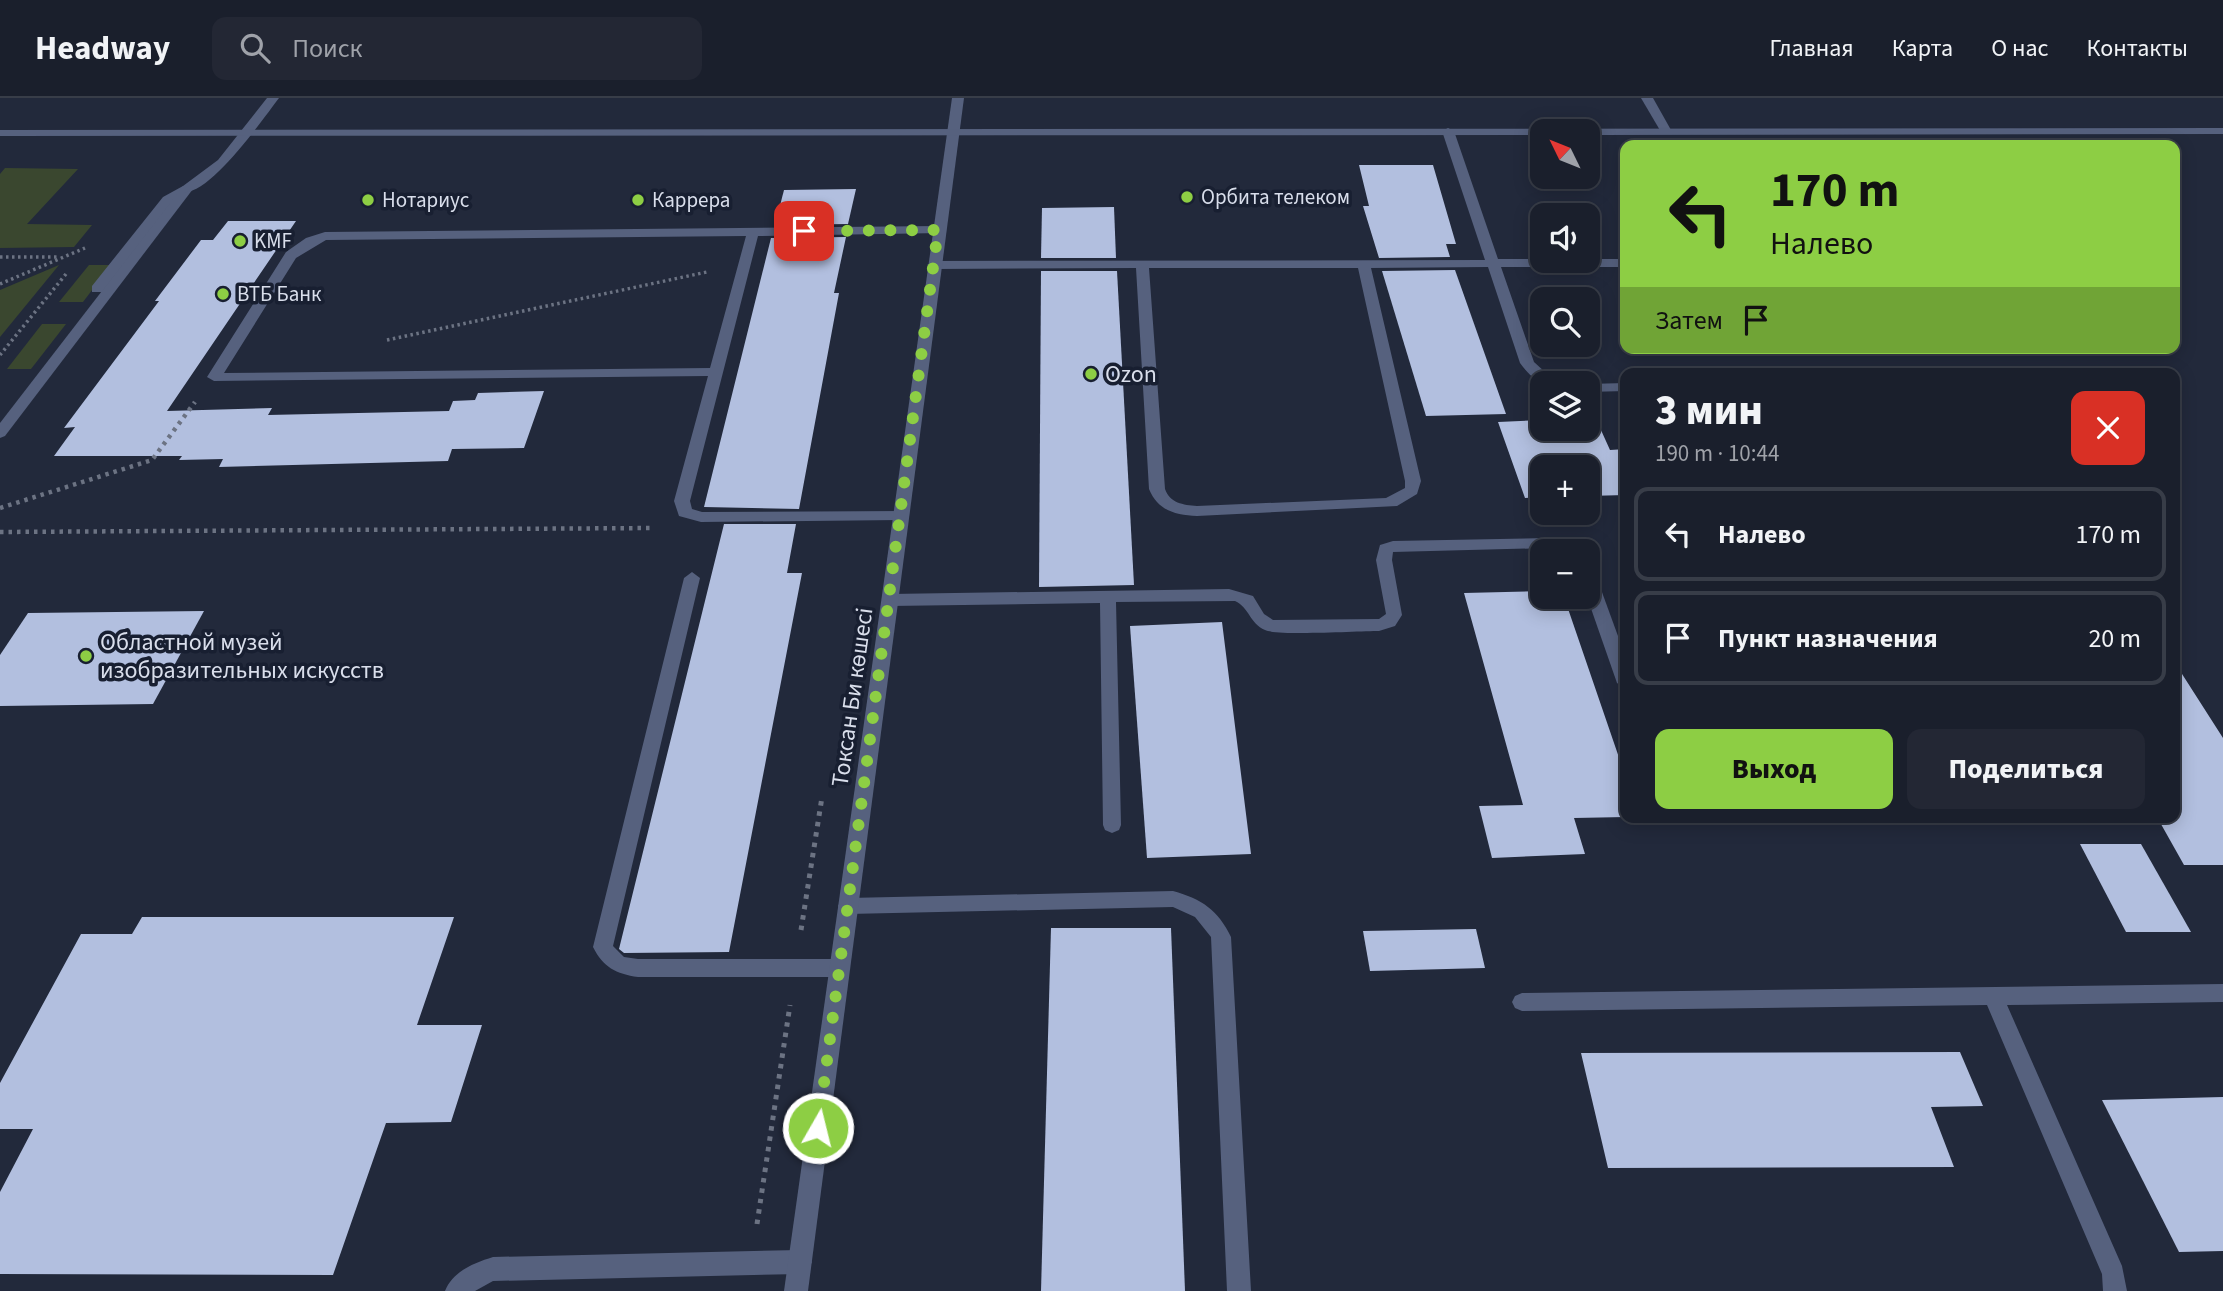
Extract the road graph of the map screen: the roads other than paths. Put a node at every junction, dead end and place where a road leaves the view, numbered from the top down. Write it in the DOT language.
graph roads {
  1 [pos="273,98"];
  2 [pos="1647,98"];
  3 [pos="957,104"];
  4 [pos="1665,130"];
  5 [pos="1448,131"];
  6 [pos="2223,131"];
  7 [pos="952,132"];
  8 [pos="0,133"];
  9 [pos="245,133"];
  10 [pos="187,189"];
  11 [pos="938,230"];
  12 [pos="754,232"];
  13 [pos="1620,263"];
  14 [pos="934,265"];
  15 [pos="1493,265"];
  16 [pos="1364,266"];
  17 [pos="1142,267"];
  18 [pos="97,289"];
  19 [pos="1533,371"];
  20 [pos="716,372"];
  21 [pos="1620,387"];
  22 [pos="1600,388"];
  23 [pos="0,433"];
  24 [pos="901,515"];
  25 [pos="1530,543"];
  26 [pos="692,578"];
  27 [pos="1108,597"];
  28 [pos="890,600"];
  29 [pos="1600,609"];
  30 [pos="1620,666"];
  31 [pos="1112,825"];
  32 [pos="848,906"];
  33 [pos="840,968"];
  34 [pos="2223,993"];
  35 [pos="1993,996"];
  36 [pos="1522,1002"];
  37 [pos="800,1262"];
  38 [pos="457,1291"];
  39 [pos="796,1291"];
  40 [pos="1239,1291"];
  41 [pos="2115,1291"];
  1 -- 9 [label="street"];
  2 -- 4 [label="street"];
  3 -- 7 [label="street, Токсан Би көшесі"];
  4 -- 5 [label="street"];
  4 -- 6 [label="street"];
  5 -- 7 [label="street"];
  5 -- 15 [label="street"];
  7 -- 9 [label="street"];
  7 -- 11 [label="street, Токсан Би көшесі"];
  8 -- 9 [label="street"];
  9 -- 10 [label="street"];
  10 -- 18 [label="street"];
  10 -- 23 [label="street"];
  11 -- 12 [label="street"];
  11 -- 14 [label="street, Токсан Би көшесі"];
  12 -- 20 [label="street"];
  12 -- 20 [label="street"];
  13 -- 15 [label="street"];
  14 -- 17 [label="street"];
  14 -- 24 [label="street, Токсан Би көшесі"];
  15 -- 16 [label="street"];
  15 -- 19 [label="street"];
  16 -- 17 [label="street"];
  16 -- 17 [label="street"];
  20 -- 24 [label="street"];
  21 -- 22 [label="street"];
  24 -- 28 [label="street, Токсан Би көшесі"];
  25 -- 27 [label="street"];
  26 -- 33 [label="street"];
  27 -- 28 [label="street"];
  27 -- 31 [label="street"];
  28 -- 32 [label="street, Токсан Би көшесі"];
  29 -- 30 [label="street"];
  32 -- 33 [label="street, Токсан Би көшесі"];
  32 -- 40 [label="street"];
  33 -- 37 [label="street, Токсан Би көшесі"];
  34 -- 35 [label="street"];
  35 -- 36 [label="street"];
  35 -- 41 [label="street"];
  37 -- 38 [label="street"];
  37 -- 39 [label="street, Токсан Би көшесі"];
}
